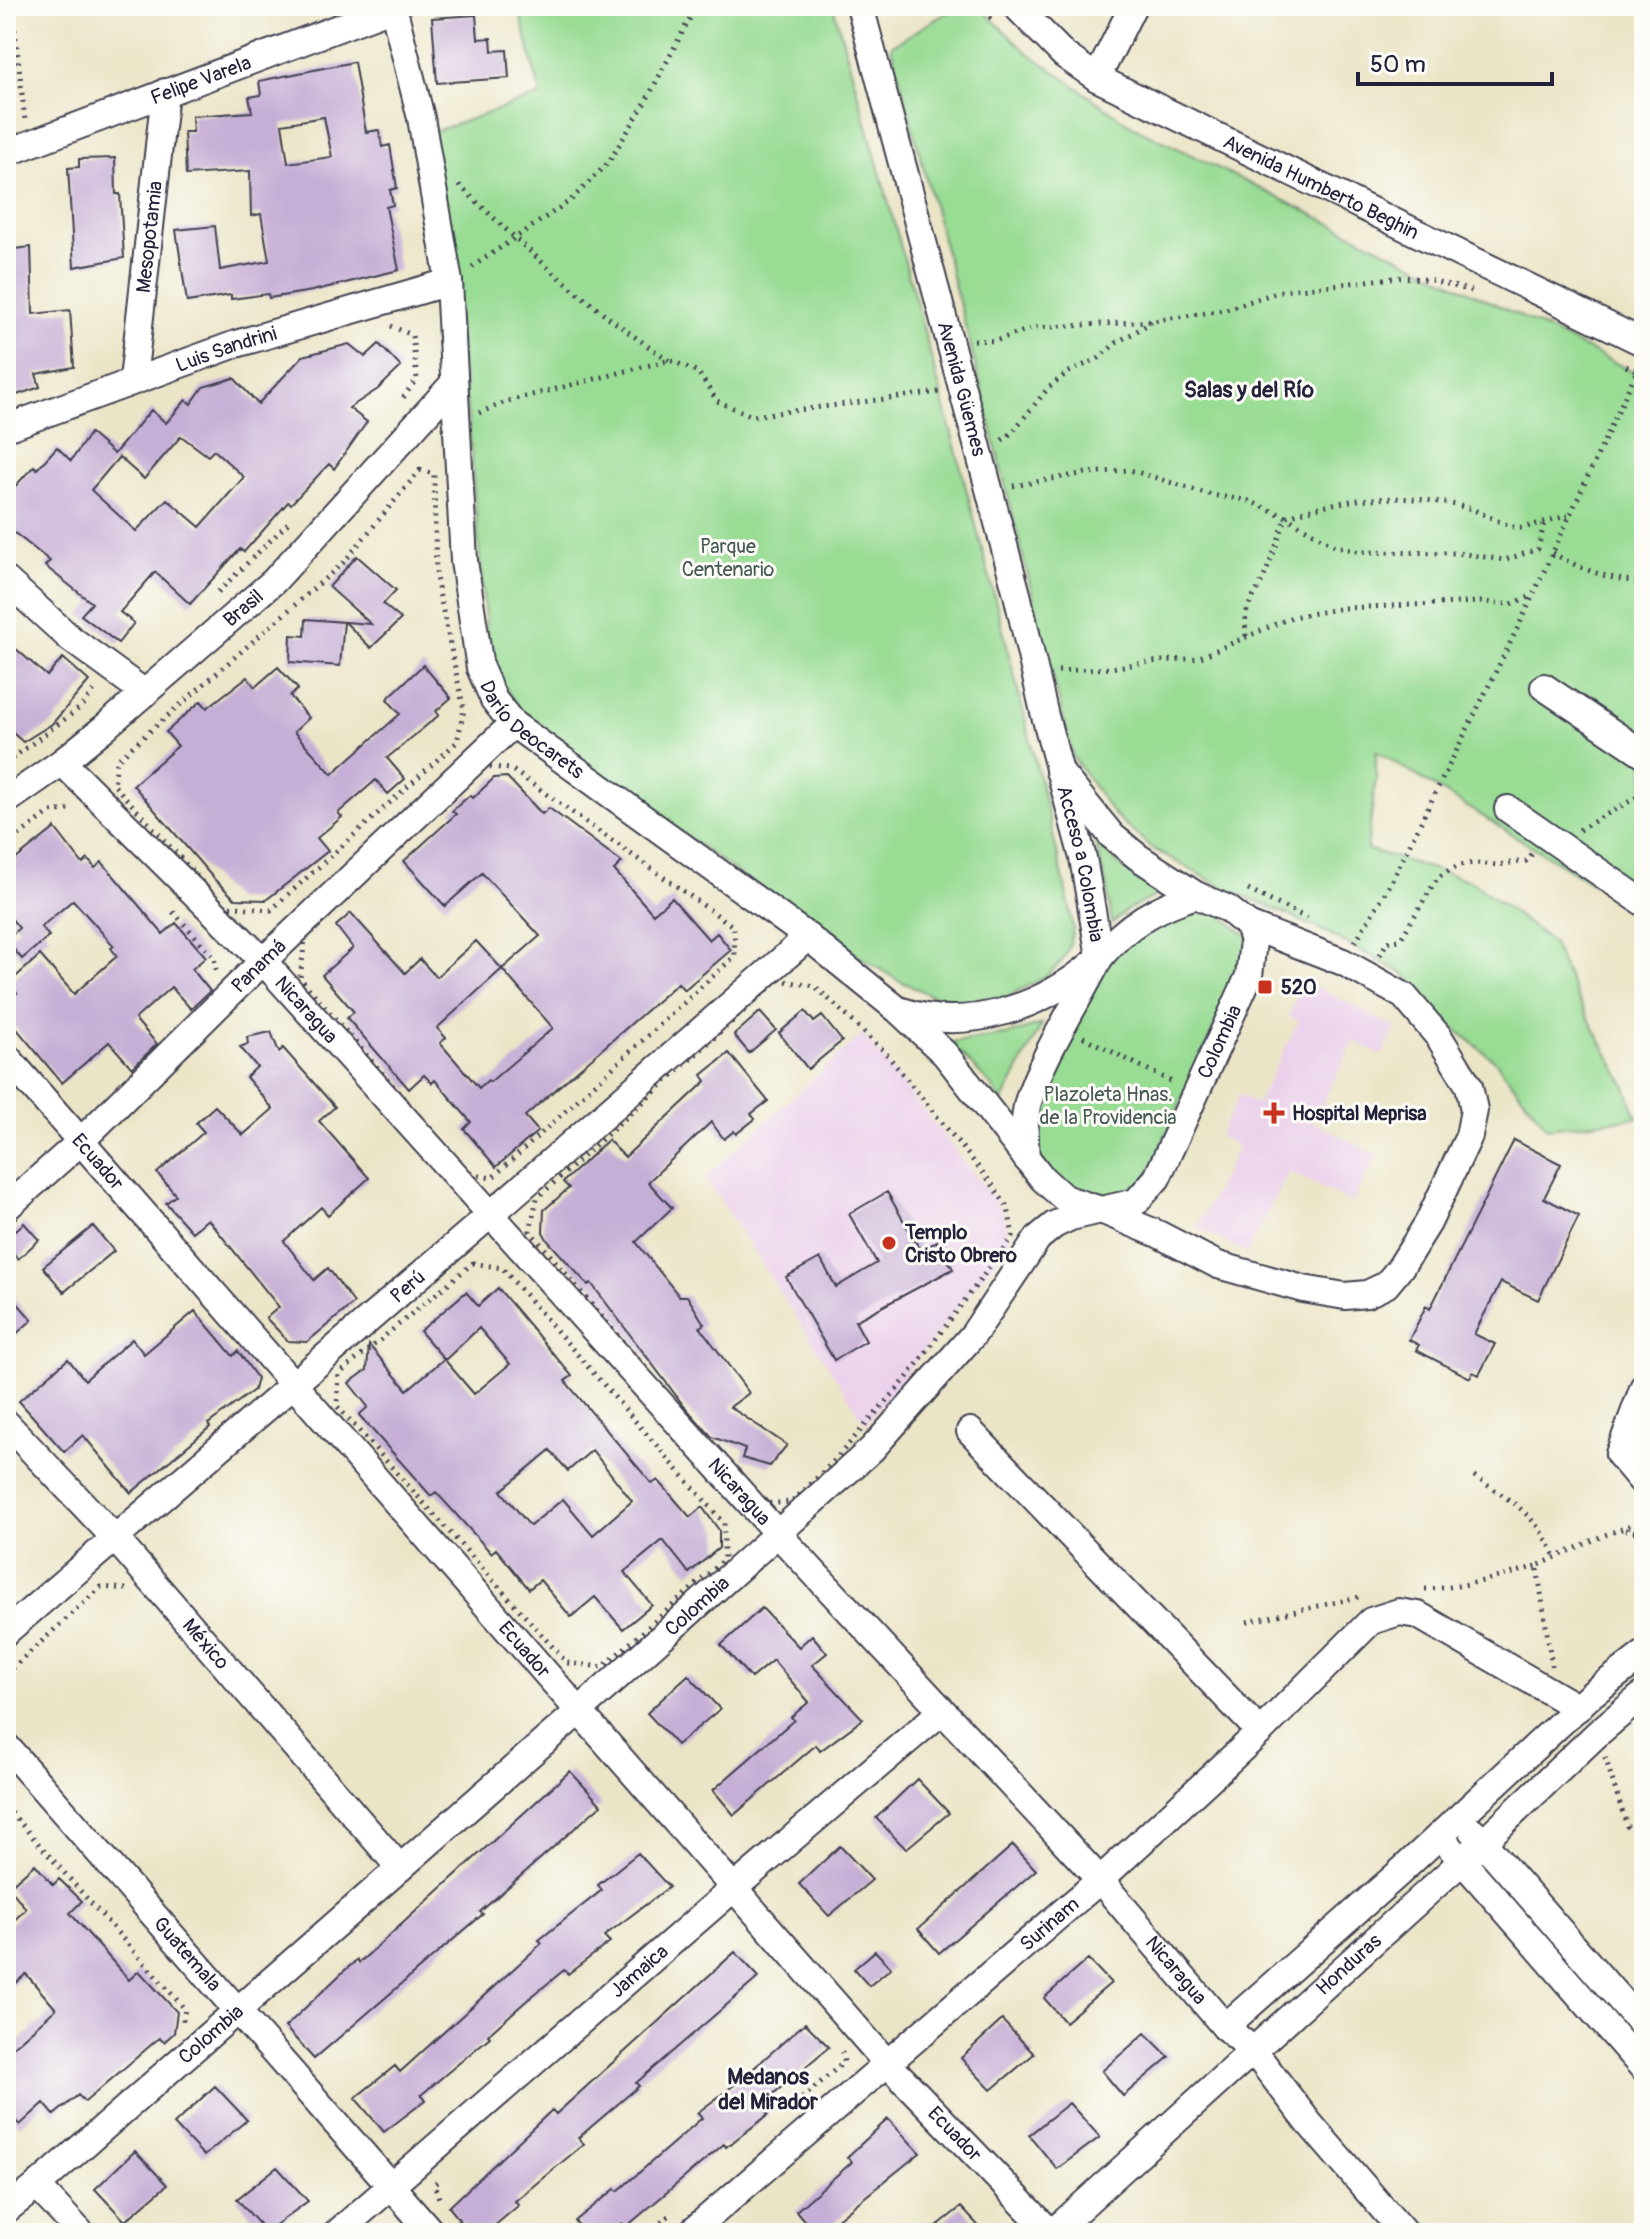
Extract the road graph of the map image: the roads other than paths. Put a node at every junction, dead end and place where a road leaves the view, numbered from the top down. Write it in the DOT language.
graph roads {
  1 [pos="394,6"];
  2 [pos="860,6"];
  3 [pos="1133,6"];
  4 [pos="1027,11"];
  5 [pos="1097,78"];
  6 [pos="165,92"];
  7 [pos="18,149"];
  8 [pos="449,282"];
  9 [pos="1642,352"];
  10 [pos="133,380"];
  11 [pos="453,384"];
  12 [pos="6,428"];
  13 [pos="6,580"];
  14 [pos="1544,687"];
  15 [pos="145,693"];
  16 [pos="513,724"];
  17 [pos="1644,754"];
  18 [pos="62,762"];
  19 [pos="1059,771"];
  20 [pos="6,801"];
  21 [pos="1508,809"];
  22 [pos="1196,895"];
  23 [pos="1644,903"];
  24 [pos="1248,925"];
  25 [pos="808,937"];
  26 [pos="1100,957"];
  27 [pos="263,961"];
  28 [pos="898,1010"];
  29 [pos="6,1056"];
  30 [pos="79,1143"];
  31 [pos="1026,1158"];
  32 [pos="6,1208"];
  33 [pos="1101,1210"];
  34 [pos="490,1215"];
  35 [pos="292,1385"];
  36 [pos="1644,1386"];
  37 [pos="6,1423"];
  38 [pos="970,1431"];
  39 [pos="1644,1484"];
  40 [pos="778,1534"];
  41 [pos="114,1537"];
  42 [pos="6,1632"];
  43 [pos="1644,1654"];
  44 [pos="1644,1694"];
  45 [pos="1581,1705"];
  46 [pos="942,1711"];
  47 [pos="578,1712"];
  48 [pos="1260,1732"];
  49 [pos="6,1746"];
  50 [pos="1460,1817"];
  51 [pos="1440,1836"];
  52 [pos="1483,1842"];
  53 [pos="1462,1861"];
  54 [pos="400,1868"];
  55 [pos="1100,1880"];
  56 [pos="734,1888"];
  57 [pos="236,2010"];
  58 [pos="1225,2027"];
  59 [pos="1644,2027"];
  60 [pos="1252,2049"];
  61 [pos="886,2062"];
  62 [pos="1644,2069"];
  63 [pos="390,2185"];
  64 [pos="37,2186"];
  65 [pos="6,2210"];
  66 [pos="81,2233"];
  67 [pos="337,2233"];
  68 [pos="432,2233"];
  69 [pos="690,2233"];
  70 [pos="1051,2233"];
  71 [pos="1404,2233"];
  1 -- 6 [label="street, Felipe Varela"];
  1 -- 8 [label="street, Darío Deocarets"];
  2 -- 19 [label="street, Avenida Güemes"];
  3 -- 5 [label="street"];
  4 -- 5 [label="street, Avenida Humberto Beghin"];
  5 -- 9 [label="street, Avenida Humberto Beghin"];
  6 -- 7 [label="street, Felipe Varela"];
  6 -- 10 [label="street, Mesopotamia"];
  8 -- 10 [label="street, Luis Sandrini"];
  8 -- 11 [label="street, Darío Deocarets"];
  10 -- 12 [label="street, Luis Sandrini"];
  11 -- 15 [label="street, Brasil"];
  11 -- 16 [label="street, Darío Deocarets"];
  13 -- 15 [label="street"];
  14 -- 17 [label="street"];
  15 -- 18 [label="street, Brasil"];
  16 -- 25 [label="street, Darío Deocarets"];
  16 -- 27 [label="street, Panamá"];
  18 -- 20 [label="street, Brasil"];
  18 -- 27 [label="street, Nicaragua"];
  19 -- 22 [label="street, Darío Deocarets"];
  19 -- 26 [label="street, Acceso a Colombia"];
  21 -- 23 [label="street"];
  22 -- 24 [label="street, Darío Deocarets"];
  22 -- 26 [label="street"];
  24 -- 33 [label="street, Colombia"];
  24 -- 33 [label="street, Darío Deocarets"];
  25 -- 28 [label="street, Darío Deocarets"];
  25 -- 34 [label="street, Perú"];
  26 -- 28 [label="street"];
  26 -- 31 [label="street"];
  27 -- 30 [label="street, Panamá"];
  27 -- 34 [label="street, Nicaragua"];
  28 -- 31 [label="street, Darío Deocarets"];
  29 -- 30 [label="street, Ecuador"];
  30 -- 32 [label="street, Panamá"];
  30 -- 35 [label="street, Ecuador"];
  31 -- 33 [label="street, Darío Deocarets"];
  33 -- 40 [label="street, Colombia"];
  34 -- 35 [label="street, Perú"];
  34 -- 40 [label="street, Nicaragua"];
  35 -- 41 [label="street, Perú"];
  35 -- 47 [label="street, Ecuador"];
  36 -- 39 [label="street"];
  37 -- 41 [label="street, México"];
  38 -- 48 [label="street"];
  40 -- 46 [label="street, Nicaragua"];
  40 -- 47 [label="street, Colombia"];
  41 -- 42 [label="street, Perú"];
  41 -- 54 [label="street, México"];
  43 -- 45 [label="street, Honduras"];
  44 -- 52 [label="street, Honduras"];
  45 -- 48 [label="street, Surinam"];
  45 -- 50 [label="street, Honduras"];
  46 -- 55 [label="street, Nicaragua"];
  46 -- 56 [label="street, Jamaica"];
  47 -- 54 [label="street, Colombia"];
  47 -- 56 [label="street, Ecuador"];
  48 -- 55 [label="street, Surinam"];
  49 -- 57 [label="street, Guatemala"];
  50 -- 51 [label="street, Honduras"];
  50 -- 52 [label="street"];
  51 -- 53 [label="street"];
  51 -- 58 [label="street, Honduras"];
  52 -- 53 [label="street, Honduras"];
  52 -- 59 [label="street"];
  53 -- 60 [label="street, Honduras"];
  53 -- 62 [label="street"];
  54 -- 57 [label="street, Colombia"];
  55 -- 58 [label="street, Nicaragua"];
  55 -- 61 [label="street, Surinam"];
  56 -- 61 [label="street, Ecuador"];
  56 -- 63 [label="street, Jamaica"];
  57 -- 63 [label="street, Guatemala"];
  57 -- 64 [label="street, Colombia"];
  58 -- 60 [label="street, Nicaragua"];
  60 -- 70 [label="street, Honduras"];
  60 -- 71 [label="street, Nicaragua"];
  61 -- 69 [label="street, Surinam"];
  61 -- 70 [label="street, Ecuador"];
  63 -- 67 [label="street, Jamaica"];
  63 -- 68 [label="street, Guatemala"];
  64 -- 65 [label="street, Colombia"];
  64 -- 66 [label="street"];
}
